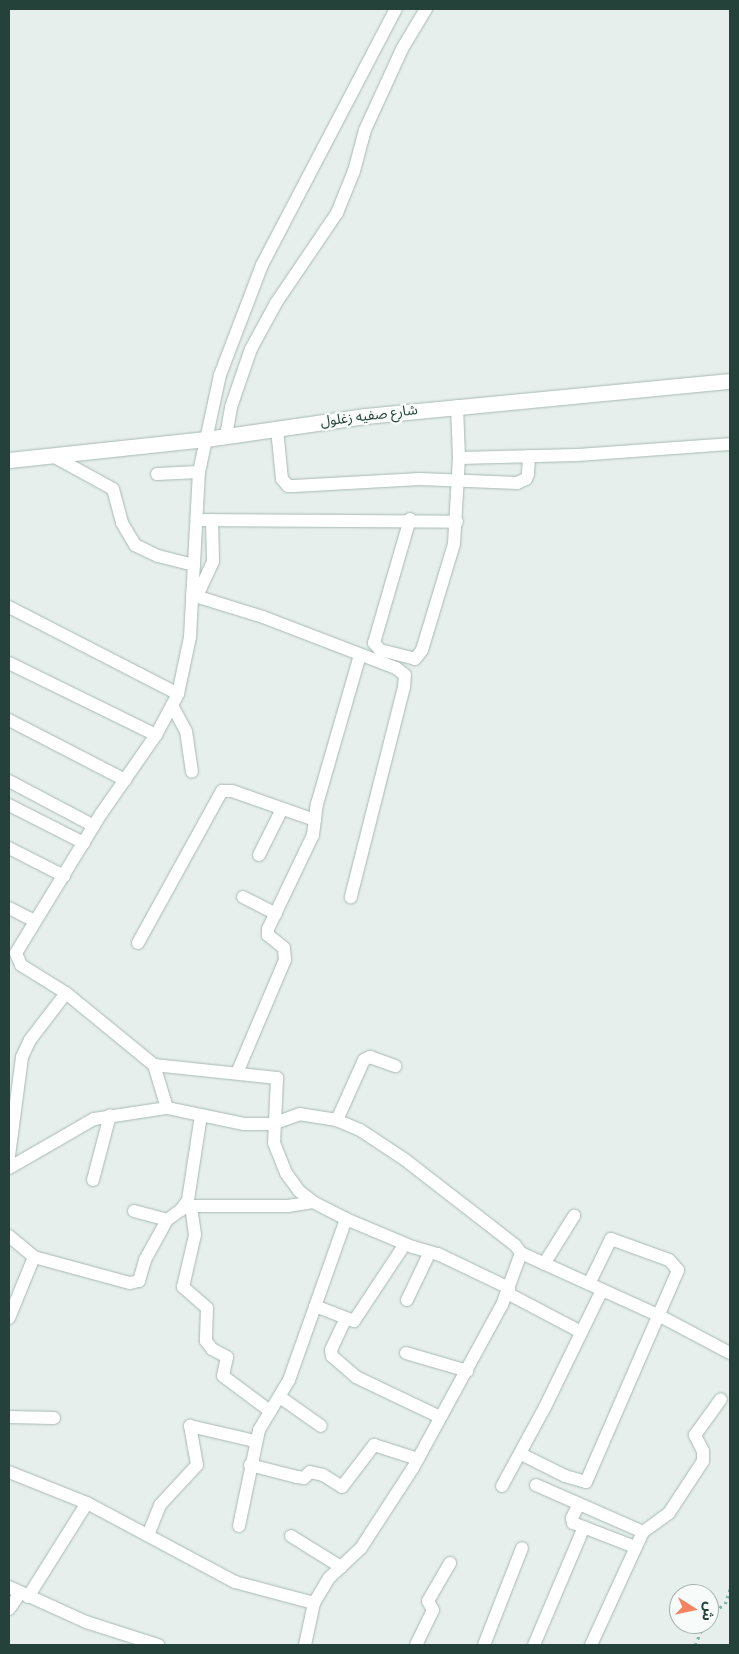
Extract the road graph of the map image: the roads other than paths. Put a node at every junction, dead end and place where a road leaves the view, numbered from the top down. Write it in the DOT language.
graph roads {
  1 [pos="396,9"];
  2 [pos="426,9"];
  3 [pos="730,381"];
  4 [pos="457,406"];
  5 [pos="277,429"];
  6 [pos="226,436"];
  7 [pos="206,439"];
  8 [pos="730,444"];
  9 [pos="53,456"];
  10 [pos="529,456"];
  11 [pos="459,458"];
  12 [pos="9,460"];
  13 [pos="199,472"];
  14 [pos="157,474"];
  15 [pos="458,479"];
  16 [pos="197,520"];
  17 [pos="212,520"];
  18 [pos="410,520"];
  19 [pos="457,522"];
  20 [pos="194,565"];
  21 [pos="195,596"];
  22 [pos="9,607"];
  23 [pos="360,655"];
  24 [pos="9,663"];
  25 [pos="178,694"];
  26 [pos="173,707"];
  27 [pos="9,720"];
  28 [pos="156,735"];
  29 [pos="192,772"];
  30 [pos="125,780"];
  31 [pos="9,781"];
  32 [pos="9,804"];
  33 [pos="282,809"];
  34 [pos="315,820"];
  35 [pos="94,826"];
  36 [pos="84,843"];
  37 [pos="9,848"];
  38 [pos="259,855"];
  39 [pos="64,876"];
  40 [pos="243,897"];
  41 [pos="352,897"];
  42 [pos="9,908"];
  43 [pos="276,914"];
  44 [pos="35,921"];
  45 [pos="138,943"];
  46 [pos="12,956"];
  47 [pos="66,993"];
  48 [pos="154,1065"];
  49 [pos="394,1066"];
  50 [pos="237,1073"];
  51 [pos="167,1108"];
  52 [pos="201,1115"];
  53 [pos="110,1116"];
  54 [pos="337,1120"];
  55 [pos="273,1124"];
  56 [pos="9,1156"];
  57 [pos="9,1168"];
  58 [pos="93,1180"];
  59 [pos="313,1202"];
  60 [pos="188,1206"];
  61 [pos="134,1211"];
  62 [pos="574,1216"];
  63 [pos="346,1219"];
  64 [pos="168,1220"];
  65 [pos="9,1236"];
  66 [pos="405,1244"];
  67 [pos="430,1252"];
  68 [pos="521,1253"];
  69 [pos="34,1257"];
  70 [pos="544,1264"];
  71 [pos="588,1284"];
  72 [pos="508,1290"];
  73 [pos="602,1290"];
  74 [pos="406,1300"];
  75 [pos="315,1306"];
  76 [pos="660,1316"];
  77 [pos="9,1318"];
  78 [pos="345,1320"];
  79 [pos="581,1332"];
  80 [pos="406,1352"];
  81 [pos="730,1352"];
  82 [pos="467,1371"];
  83 [pos="280,1397"];
  84 [pos="721,1400"];
  85 [pos="270,1411"];
  86 [pos="9,1417"];
  87 [pos="440,1417"];
  88 [pos="54,1418"];
  89 [pos="321,1426"];
  90 [pos="255,1441"];
  91 [pos="521,1454"];
  92 [pos="418,1459"];
  93 [pos="250,1465"];
  94 [pos="9,1472"];
  95 [pos="536,1485"];
  96 [pos="502,1486"];
  97 [pos="87,1504"];
  98 [pos="579,1504"];
  99 [pos="239,1526"];
  100 [pos="584,1527"];
  101 [pos="643,1532"];
  102 [pos="148,1535"];
  103 [pos="291,1536"];
  104 [pos="635,1547"];
  105 [pos="522,1548"];
  106 [pos="450,1563"];
  107 [pos="341,1567"];
  108 [pos="19,1592"];
  109 [pos="314,1603"];
  110 [pos="9,1609"];
  111 [pos="158,1645"];
  112 [pos="305,1645"];
  113 [pos="416,1645"];
  114 [pos="484,1645"];
  115 [pos="534,1645"];
  116 [pos="591,1645"];
  1 -- 7 [label="street"];
  2 -- 6 [label="street"];
  3 -- 4 [label="street, شارع صفيه زغلول"];
  4 -- 5 [label="street, شارع صفيه زغلول"];
  4 -- 11 [label="street"];
  5 -- 6 [label="street, شارع صفيه زغلول"];
  5 -- 15 [label="street"];
  6 -- 7 [label="street, شارع صفيه زغلول"];
  7 -- 9 [label="street, شارع صفيه زغلول"];
  7 -- 13 [label="street"];
  8 -- 10 [label="street"];
  9 -- 12 [label="street, شارع صفيه زغلول"];
  9 -- 20 [label="street"];
  10 -- 11 [label="street"];
  10 -- 15 [label="street"];
  11 -- 15 [label="street"];
  13 -- 14 [label="street"];
  13 -- 16 [label="street"];
  15 -- 19 [label="street"];
  16 -- 17 [label="street"];
  16 -- 20 [label="street"];
  17 -- 18 [label="street"];
  17 -- 21 [label="street"];
  18 -- 19 [label="street"];
  18 -- 19 [label="street"];
  20 -- 21 [label="street"];
  21 -- 23 [label="street"];
  21 -- 25 [label="street"];
  22 -- 25 [label="street"];
  23 -- 34 [label="street"];
  23 -- 41 [label="street"];
  24 -- 28 [label="street"];
  25 -- 26 [label="street"];
  26 -- 28 [label="street"];
  26 -- 29 [label="street"];
  27 -- 30 [label="street"];
  28 -- 30 [label="street"];
  30 -- 35 [label="street"];
  31 -- 35 [label="street"];
  32 -- 36 [label="street"];
  33 -- 34 [label="street"];
  33 -- 38 [label="street"];
  33 -- 45 [label="street"];
  34 -- 43 [label="street"];
  35 -- 36 [label="street"];
  36 -- 39 [label="street"];
  37 -- 39 [label="street"];
  39 -- 44 [label="street"];
  40 -- 43 [label="street"];
  42 -- 44 [label="street"];
  43 -- 50 [label="street"];
  44 -- 46 [label="street"];
  46 -- 47 [label="street"];
  47 -- 48 [label="street"];
  47 -- 56 [label="street"];
  48 -- 50 [label="street"];
  48 -- 51 [label="street"];
  49 -- 54 [label="street"];
  50 -- 55 [label="street"];
  51 -- 52 [label="street"];
  51 -- 53 [label="street"];
  52 -- 55 [label="street"];
  52 -- 60 [label="street"];
  53 -- 57 [label="street"];
  53 -- 58 [label="street"];
  54 -- 55 [label="street"];
  54 -- 68 [label="street"];
  55 -- 59 [label="street"];
  59 -- 60 [label="street"];
  59 -- 63 [label="street"];
  60 -- 64 [label="street"];
  60 -- 85 [label="street"];
  61 -- 64 [label="street"];
  62 -- 70 [label="street"];
  63 -- 66 [label="street"];
  63 -- 75 [label="street"];
  64 -- 69 [label="street"];
  65 -- 69 [label="street"];
  66 -- 67 [label="street"];
  66 -- 78 [label="street"];
  67 -- 72 [label="street"];
  67 -- 74 [label="street"];
  68 -- 70 [label="street"];
  68 -- 72 [label="street"];
  69 -- 77 [label="street"];
  70 -- 71 [label="street"];
  71 -- 73 [label="street"];
  71 -- 76 [label="street"];
  72 -- 79 [label="street"];
  72 -- 82 [label="street"];
  73 -- 76 [label="street"];
  73 -- 79 [label="street"];
  75 -- 78 [label="street"];
  75 -- 83 [label="street"];
  76 -- 81 [label="street"];
  76 -- 91 [label="street"];
  78 -- 87 [label="street"];
  79 -- 91 [label="street"];
  80 -- 82 [label="street"];
  82 -- 87 [label="street"];
  83 -- 85 [label="street"];
  83 -- 89 [label="street"];
  84 -- 101 [label="street"];
  85 -- 90 [label="street"];
  86 -- 88 [label="street"];
  87 -- 92 [label="street"];
  90 -- 93 [label="street"];
  90 -- 102 [label="street"];
  91 -- 96 [label="street"];
  92 -- 93 [label="street"];
  92 -- 107 [label="street"];
  93 -- 99 [label="street"];
  94 -- 97 [label="street"];
  95 -- 98 [label="street"];
  97 -- 102 [label="street"];
  97 -- 108 [label="street"];
  98 -- 100 [label="street"];
  98 -- 101 [label="street"];
  100 -- 104 [label="street"];
  100 -- 115 [label="street"];
  101 -- 104 [label="street"];
  102 -- 109 [label="street"];
  103 -- 107 [label="street"];
  104 -- 116 [label="street"];
  105 -- 114 [label="street"];
  106 -- 113 [label="street"];
  107 -- 109 [label="street"];
  108 -- 110 [label="street"];
  108 -- 111 [label="street"];
  109 -- 112 [label="street"];
}
